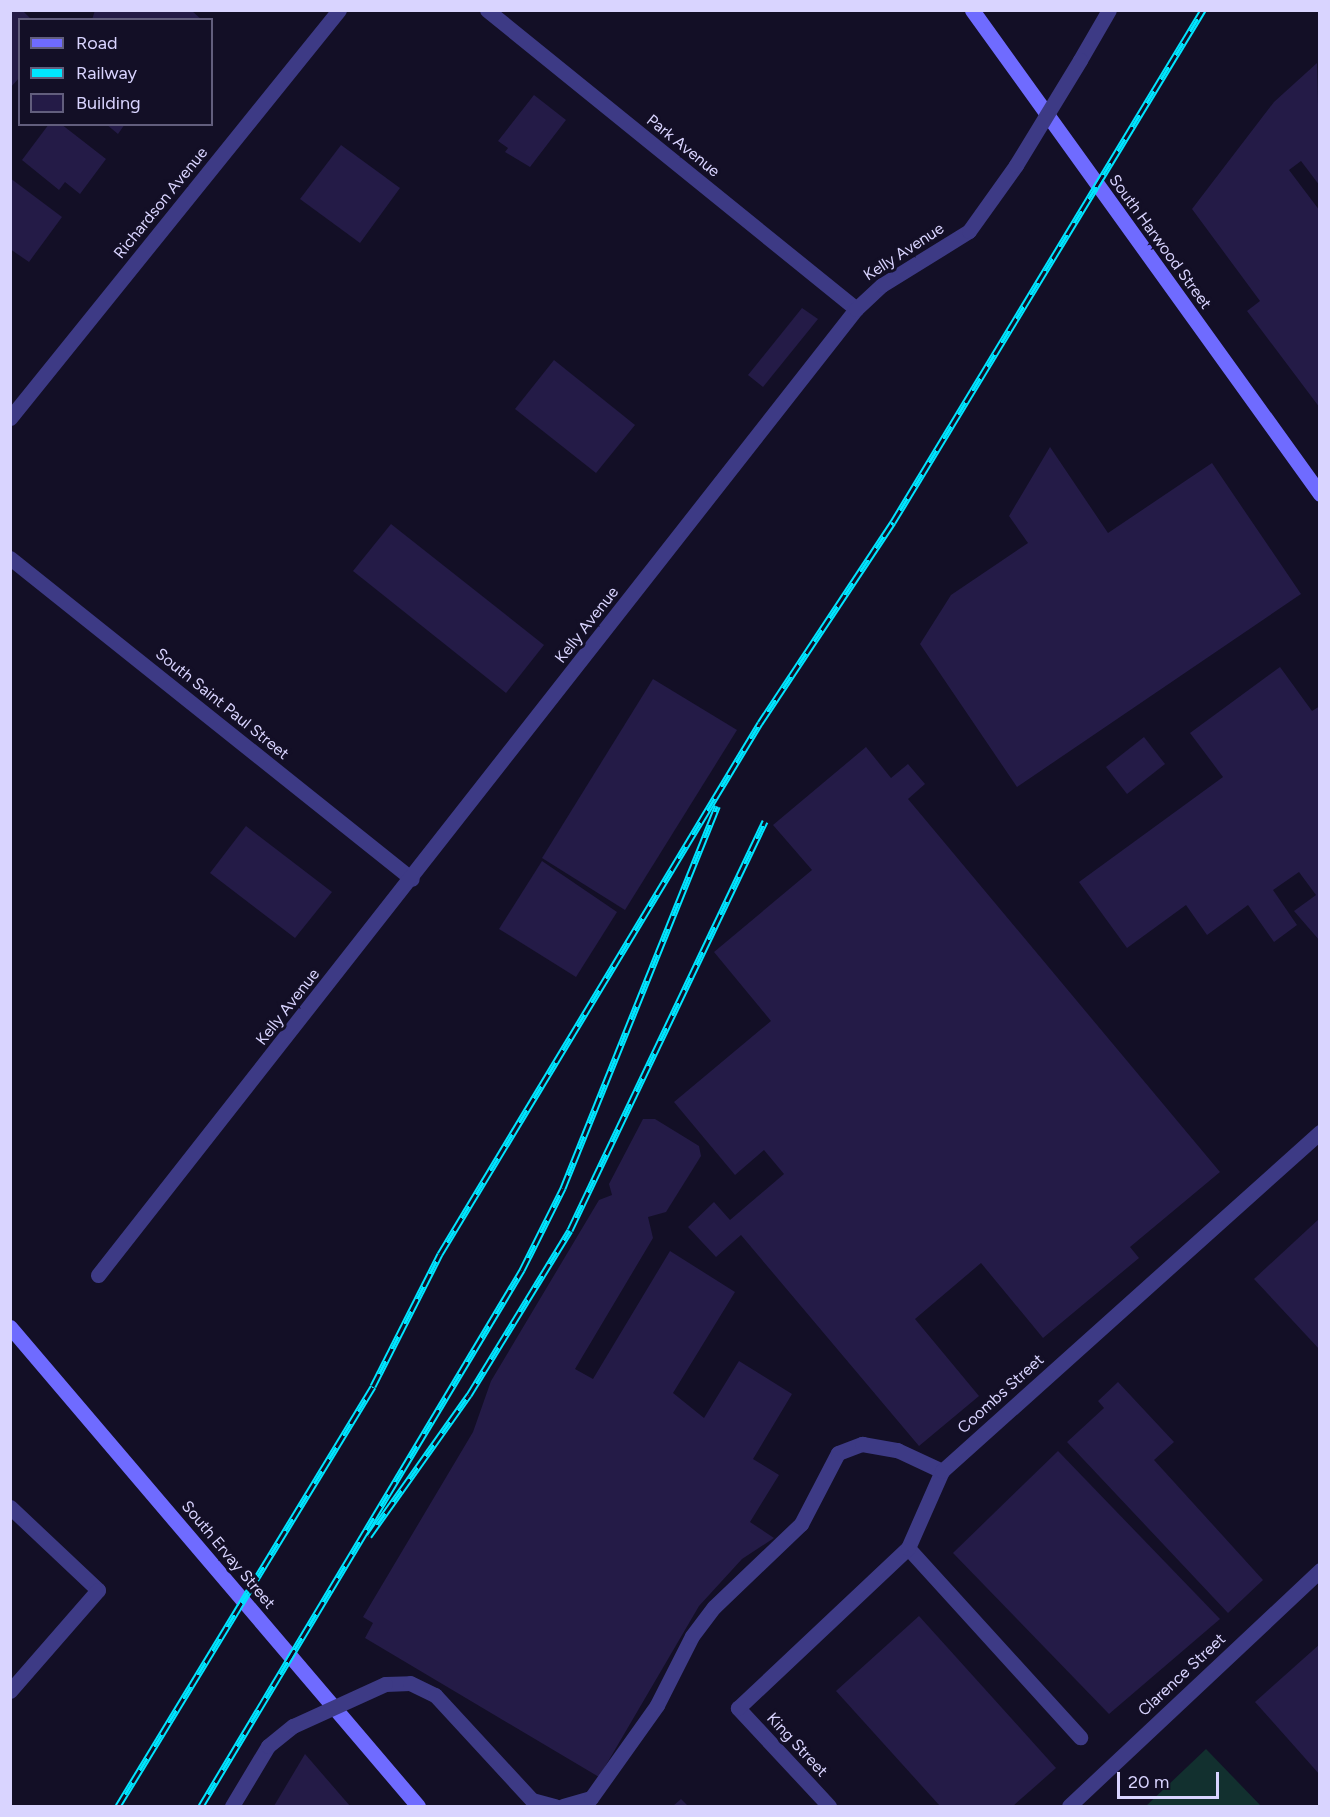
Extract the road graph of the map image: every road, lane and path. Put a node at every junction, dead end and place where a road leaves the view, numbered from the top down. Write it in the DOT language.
graph roads {
  1 [pos="339,10"];
  2 [pos="487,10"];
  3 [pos="972,10"];
  4 [pos="1109,10"];
  5 [pos="856,309"];
  6 [pos="10,418"];
  7 [pos="1320,494"];
  8 [pos="10,558"];
  9 [pos="412,879"];
  10 [pos="1318,1136"];
  11 [pos="98,1275"];
  12 [pos="10,1327"];
  13 [pos="942,1471"];
  14 [pos="10,1507"];
  15 [pos="908,1548"];
  16 [pos="1320,1570"];
  17 [pos="10,1691"];
  18 [pos="738,1708"];
  19 [pos="1080,1737"];
  20 [pos="232,1806"];
  21 [pos="418,1806"];
  22 [pos="555,1806"];
  23 [pos="563,1806"];
  24 [pos="829,1806"];
  25 [pos="1069,1806"];
  1 -- 6 [label="street, Richardson Avenue"];
  2 -- 5 [label="street, Park Avenue"];
  3 -- 7 [label="main road, South Harwood Street"];
  4 -- 5 [label="street, Kelly Avenue, bridge"];
  5 -- 9 [label="street, Kelly Avenue"];
  8 -- 9 [label="street, South Saint Paul Street"];
  9 -- 11 [label="street, Kelly Avenue"];
  10 -- 13 [label="street, Coombs Street"];
  12 -- 21 [label="main road, South Ervay Street"];
  13 -- 15 [label="street, Coombs Street"];
  13 -- 23 [label="street"];
  14 -- 17 [label="street"];
  15 -- 18 [label="street, Coombs Street"];
  15 -- 19 [label="street"];
  16 -- 25 [label="street, Clarence Street"];
  18 -- 24 [label="street, King Street"];
  20 -- 22 [label="street, bridge"];
}
